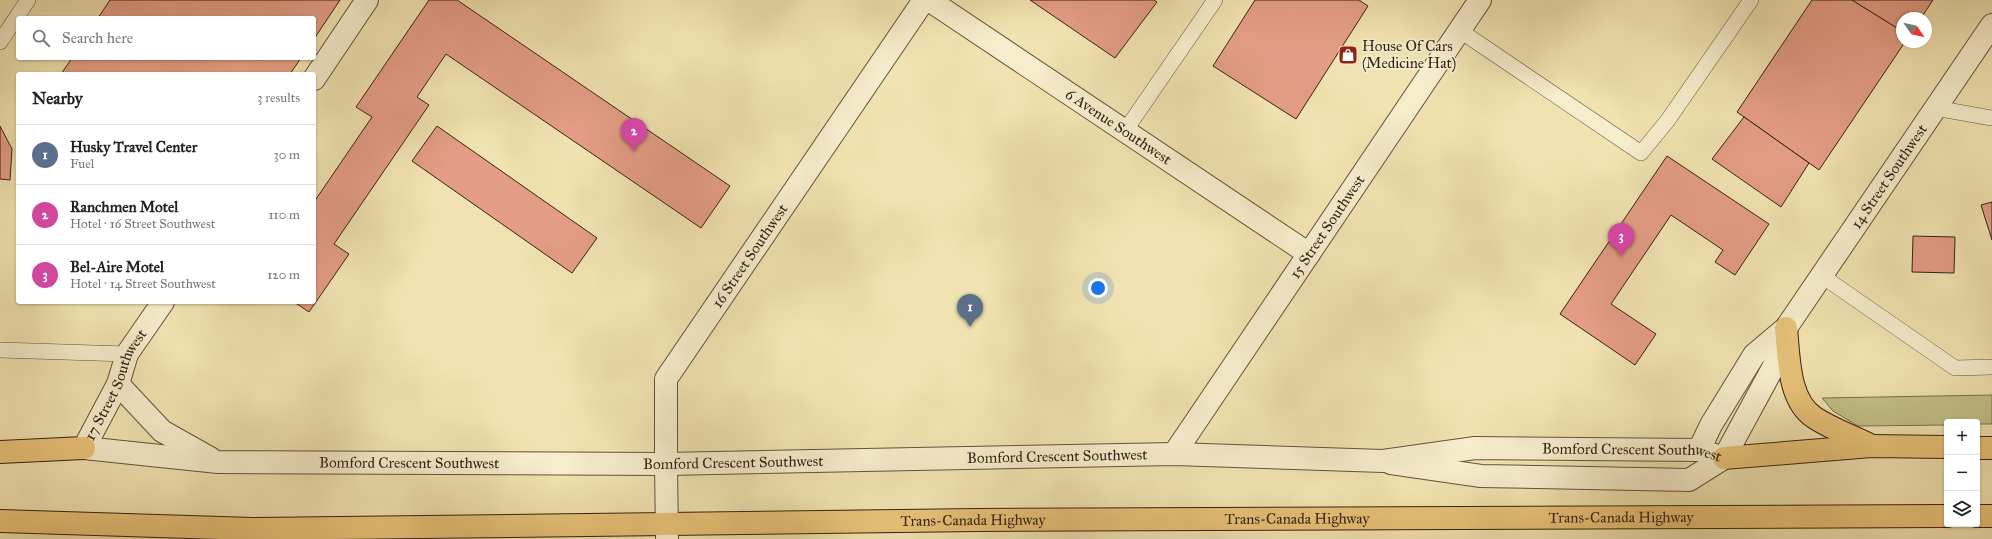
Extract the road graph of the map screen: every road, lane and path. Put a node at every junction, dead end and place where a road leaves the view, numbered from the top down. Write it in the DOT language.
graph roads {
  1 [pos="28,0"];
  2 [pos="368,0"];
  3 [pos="924,0"];
  4 [pos="929,0"];
  5 [pos="1215,0"];
  6 [pos="1480,0"];
  7 [pos="1751,0"];
  8 [pos="17,16"];
  9 [pos="16,18"];
  10 [pos="1992,24"];
  11 [pos="1459,30"];
  12 [pos="0,42"];
  13 [pos="316,76"];
  14 [pos="1935,108"];
  15 [pos="1992,118"];
  16 [pos="1125,131"];
  17 [pos="1309,254"];
  18 [pos="1822,276"];
  19 [pos="162,304"];
  20 [pos="1786,328"];
  21 [pos="0,350"];
  22 [pos="127,354"];
  23 [pos="1992,367"];
  24 [pos="118,384"];
  25 [pos="1871,446"];
  26 [pos="1944,447"];
  27 [pos="84,448"];
  28 [pos="1980,448"];
  29 [pos="1992,448"];
  30 [pos="1700,450"];
  31 [pos="0,452"];
  32 [pos="1174,454"];
  33 [pos="1724,458"];
  34 [pos="1383,461"];
  35 [pos="218,462"];
  36 [pos="666,464"];
  37 [pos="1944,516"];
  38 [pos="1980,516"];
  39 [pos="1992,516"];
  40 [pos="0,521"];
  41 [pos="667,531"];
  1 -- 8 [label="lane"];
  2 -- 13 [label="street"];
  3 -- 36 [label="street, 16 Street Southwest"];
  4 -- 16 [label="street, 6 Avenue Southwest"];
  5 -- 16 [label="lane"];
  6 -- 11 [label="street, 15 Street Southwest"];
  7 -- 11 [label="lane"];
  9 -- 12 [label="lane"];
  10 -- 14 [label="street, 14 Street Southwest"];
  11 -- 17 [label="street, 15 Street Southwest"];
  14 -- 15 [label="lane"];
  14 -- 18 [label="street, 14 Street Southwest"];
  16 -- 17 [label="street, 6 Avenue Southwest"];
  17 -- 32 [label="street, 15 Street Southwest"];
  18 -- 20 [label="street, 14 Street Southwest"];
  18 -- 23 [label="lane"];
  19 -- 22 [label="street, 17 Street Southwest"];
  20 -- 25 [label="highway"];
  20 -- 30 [label="street, 14 Street Southwest"];
  20 -- 33 [label="street, 14 Street Southwest"];
  21 -- 22 [label="lane"];
  22 -- 24 [label="street, 17 Street Southwest"];
  24 -- 27 [label="street, 17 Street Southwest"];
  24 -- 35 [label="street"];
  25 -- 26 [label="highway"];
  25 -- 33 [label="highway"];
  27 -- 31 [label="highway"];
  27 -- 35 [label="street, Bomford Crescent Southwest"];
  28 -- 29 [label="highway"];
  30 -- 33 [label="street, Bomford Crescent Southwest"];
  30 -- 34 [label="street, Bomford Crescent Southwest"];
  32 -- 34 [label="street, Bomford Crescent Southwest"];
  32 -- 36 [label="street, Bomford Crescent Southwest"];
  33 -- 34 [label="street, Bomford Crescent Southwest"];
  35 -- 36 [label="street, Bomford Crescent Southwest"];
  36 -- 41 [label="street, 16 Street Southwest"];
  37 -- 41 [label="highway, Trans-Canada Highway"];
  38 -- 39 [label="highway"];
  40 -- 41 [label="highway, Trans-Canada Highway"];
}
